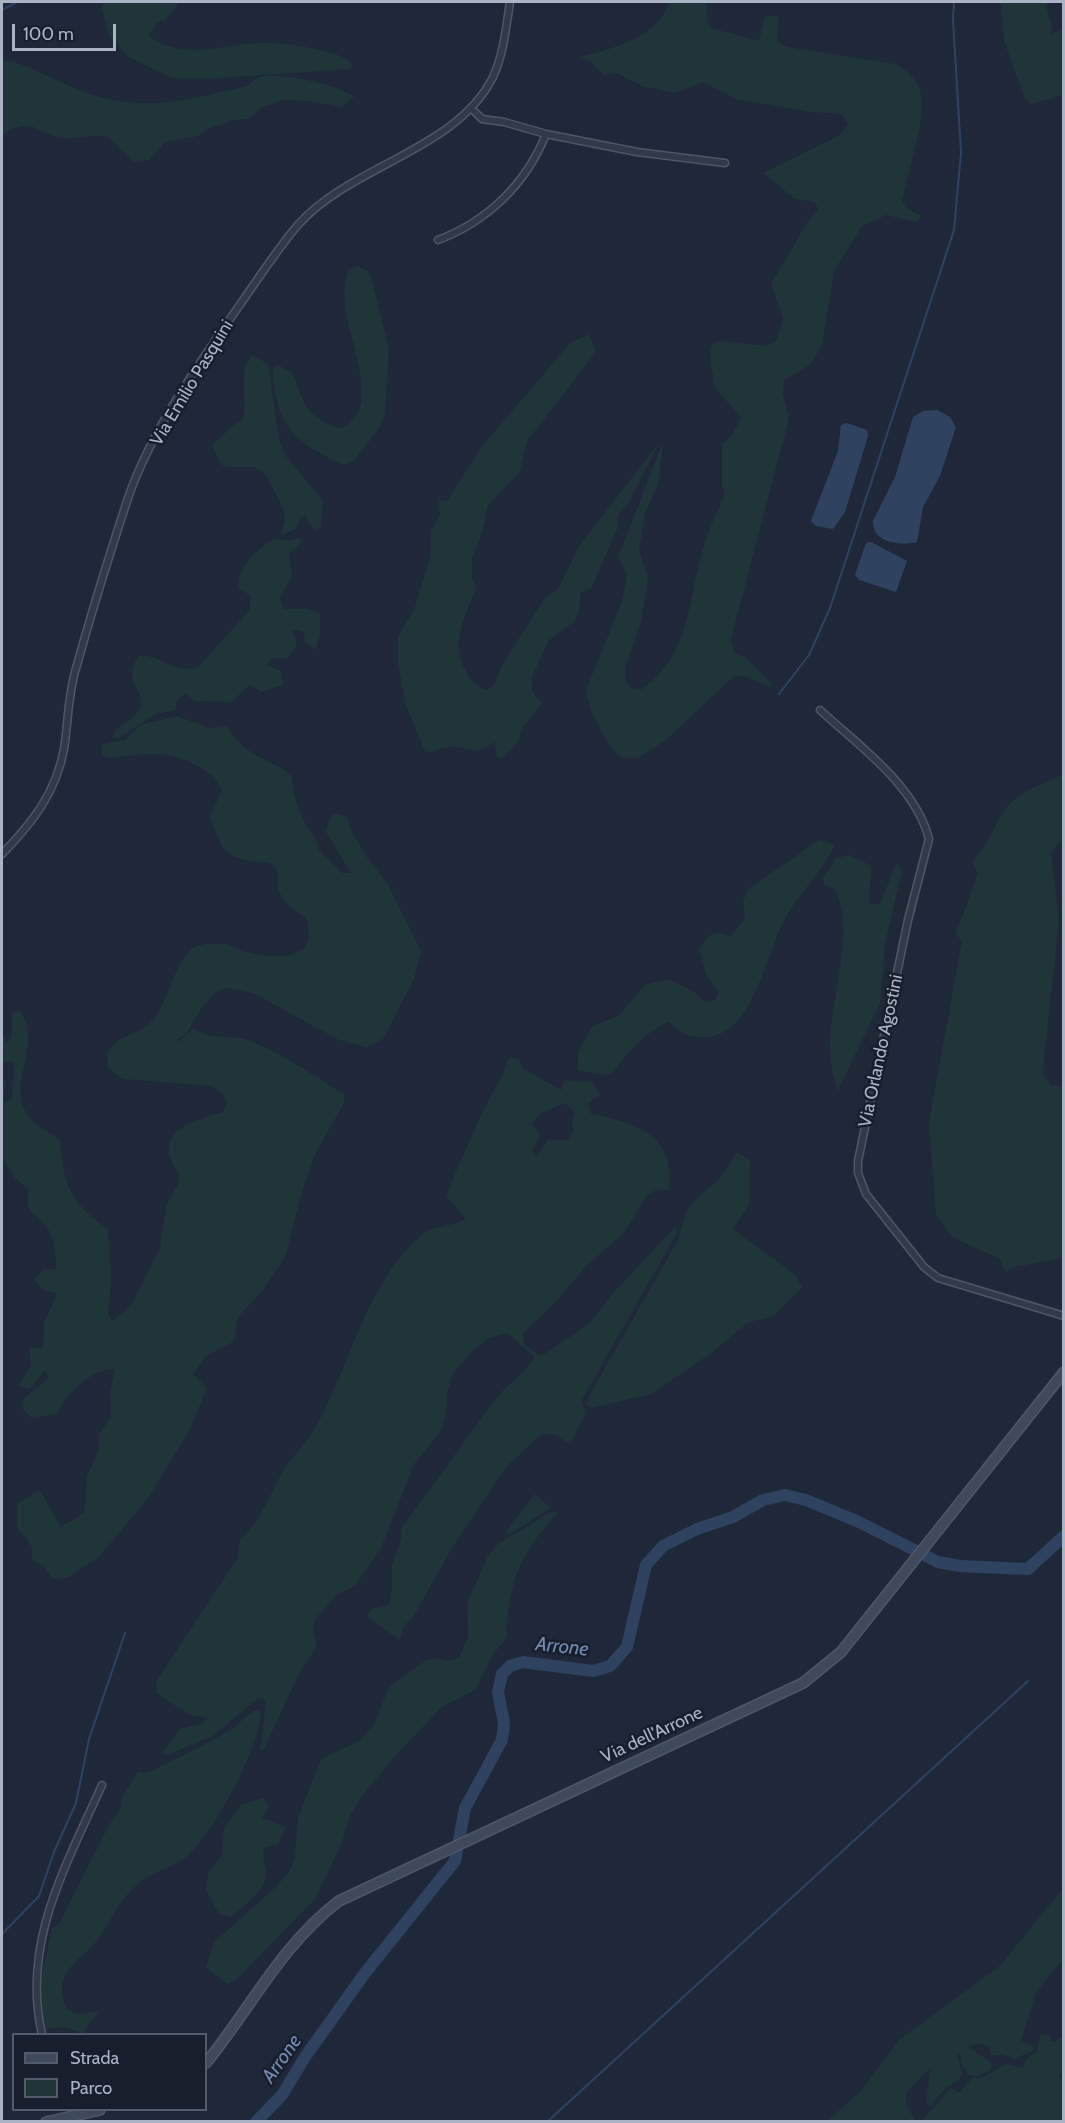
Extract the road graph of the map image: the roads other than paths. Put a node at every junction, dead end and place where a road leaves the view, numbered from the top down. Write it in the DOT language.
graph roads {
  1 [pos="510,2"];
  2 [pos="471,108"];
  3 [pos="546,134"];
  4 [pos="724,164"];
  5 [pos="438,240"];
  6 [pos="820,710"];
  7 [pos="2,854"];
  8 [pos="1064,1316"];
  9 [pos="1064,1372"];
  10 [pos="102,1785"];
  11 [pos="42,2033"];
  12 [pos="207,2062"];
  13 [pos="84,2111"];
  14 [pos="61,2114"];
  15 [pos="46,2121"];
  1 -- 2 [label="street, Via Emilio Pasquini"];
  2 -- 3 [label="street"];
  2 -- 7 [label="street, Via Emilio Pasquini"];
  3 -- 4 [label="street"];
  3 -- 5 [label="street"];
  6 -- 8 [label="street, Via Orlando Agostini"];
  9 -- 12 [label="street, Via dell'Arrone"];
  10 -- 11 [label="street"];
  13 -- 14 [label="street"];
  14 -- 15 [label="street"];
}
